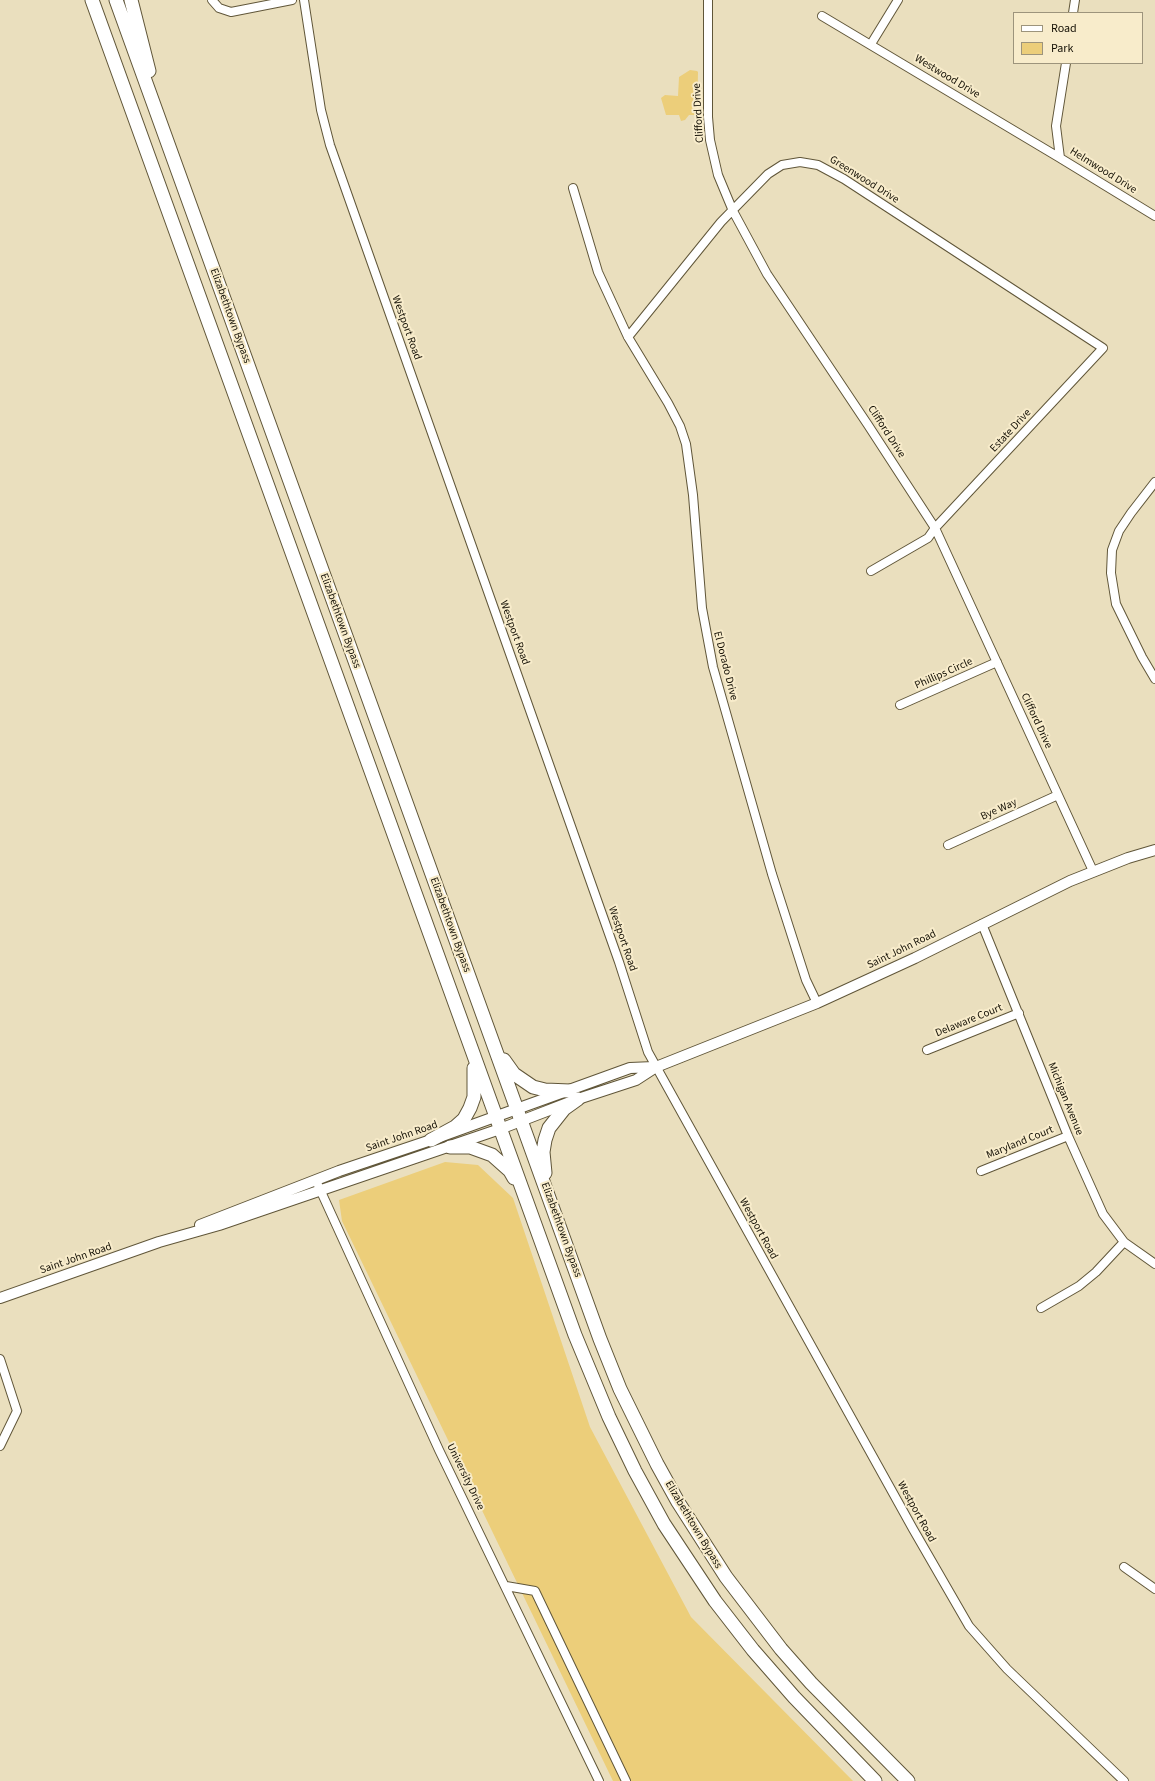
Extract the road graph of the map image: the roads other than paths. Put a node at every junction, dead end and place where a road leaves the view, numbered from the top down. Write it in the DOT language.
graph roads {
  1 [pos="83,0"];
  2 [pos="92,0"];
  3 [pos="116,0"];
  4 [pos="131,0"];
  5 [pos="212,0"];
  6 [pos="292,0"];
  7 [pos="304,0"];
  8 [pos="708,0"];
  9 [pos="898,0"];
  10 [pos="1075,0"];
  11 [pos="1073,12"];
  12 [pos="822,16"];
  13 [pos="871,44"];
  14 [pos="1066,64"];
  15 [pos="167,142"];
  16 [pos="1060,158"];
  17 [pos="160,188"];
  18 [pos="573,188"];
  19 [pos="733,211"];
  20 [pos="1155,216"];
  21 [pos="628,337"];
  22 [pos="1103,348"];
  23 [pos="1155,482"];
  24 [pos="935,528"];
  25 [pos="872,571"];
  26 [pos="997,662"];
  27 [pos="1155,679"];
  28 [pos="900,705"];
  29 [pos="1058,795"];
  30 [pos="948,845"];
  31 [pos="1155,850"];
  32 [pos="1093,871"];
  33 [pos="982,924"];
  34 [pos="817,1003"];
  35 [pos="1019,1013"];
  36 [pos="492,1041"];
  37 [pos="471,1049"];
  38 [pos="927,1050"];
  39 [pos="656,1067"];
  40 [pos="574,1095"];
  41 [pos="519,1115"];
  42 [pos="498,1123"];
  43 [pos="1068,1136"];
  44 [pos="431,1140"];
  45 [pos="450,1146"];
  46 [pos="981,1171"];
  47 [pos="317,1180"];
  48 [pos="321,1190"];
  49 [pos="552,1206"];
  50 [pos="531,1213"];
  51 [pos="159,1242"];
  52 [pos="1124,1242"];
  53 [pos="1155,1264"];
  54 [pos="0,1298"];
  55 [pos="1041,1308"];
  56 [pos="0,1359"];
  57 [pos="0,1446"];
  58 [pos="1124,1567"];
  59 [pos="506,1586"];
  60 [pos="1155,1589"];
  61 [pos="599,1781"];
  62 [pos="626,1781"];
  63 [pos="876,1781"];
  64 [pos="908,1781"];
  65 [pos="1124,1781"];
  1 -- 17 [label="highway"];
  2 -- 17 [label="highway, Elizabethtown Bypass"];
  3 -- 15 [label="highway, Elizabethtown Bypass"];
  4 -- 15 [label="highway"];
  5 -- 6 [label="street"];
  7 -- 39 [label="street, Westport Road"];
  8 -- 19 [label="street, Clifford Drive"];
  9 -- 13 [label="street"];
  10 -- 11 [label="street"];
  12 -- 13 [label="street, Westwood Drive"];
  13 -- 16 [label="street, Westwood Drive"];
  14 -- 16 [label="street, Helmwood Drive"];
  15 -- 36 [label="highway, Elizabethtown Bypass"];
  16 -- 20 [label="street, Helmwood Drive"];
  17 -- 37 [label="highway, Elizabethtown Bypass"];
  18 -- 21 [label="street, El Dorado Drive"];
  19 -- 21 [label="street, Greenwood Drive"];
  19 -- 22 [label="street, Greenwood Drive"];
  19 -- 24 [label="street, Clifford Drive"];
  21 -- 34 [label="street, El Dorado Drive"];
  22 -- 24 [label="street, Estate Drive"];
  23 -- 27 [label="street"];
  24 -- 25 [label="street, Estate Drive"];
  24 -- 26 [label="street, Clifford Drive"];
  26 -- 28 [label="street, Phillips Circle"];
  26 -- 29 [label="street, Clifford Drive"];
  29 -- 30 [label="street, Bye Way"];
  29 -- 32 [label="street, Clifford Drive"];
  31 -- 32 [label="street, Saint John Road"];
  32 -- 33 [label="street, Saint John Road"];
  33 -- 34 [label="street, Saint John Road"];
  33 -- 35 [label="street, Michigan Avenue"];
  34 -- 39 [label="street, Saint John Road"];
  35 -- 38 [label="street, Delaware Court"];
  35 -- 43 [label="street, Michigan Avenue"];
  36 -- 40 [label="highway"];
  36 -- 41 [label="highway, Elizabethtown Bypass"];
  37 -- 42 [label="highway, Elizabethtown Bypass"];
  37 -- 44 [label="highway"];
  39 -- 40 [label="street, Saint John Road"];
  39 -- 65 [label="street, Westport Road"];
  40 -- 41 [label="street, Saint John Road"];
  40 -- 49 [label="highway"];
  41 -- 42 [label="street, Saint John Road"];
  41 -- 49 [label="highway, Elizabethtown Bypass"];
  42 -- 44 [label="street, Saint John Road"];
  42 -- 45 [label="street, Saint John Road"];
  42 -- 50 [label="highway, Elizabethtown Bypass"];
  43 -- 46 [label="street, Maryland Court"];
  43 -- 52 [label="street, Michigan Avenue"];
  44 -- 47 [label="street, Saint John Road"];
  45 -- 48 [label="street, Saint John Road"];
  45 -- 50 [label="highway"];
  47 -- 48 [label="street, University Drive"];
  47 -- 51 [label="street, Saint John Road"];
  48 -- 51 [label="street, Saint John Road"];
  48 -- 59 [label="street, University Drive"];
  49 -- 64 [label="highway, Elizabethtown Bypass"];
  50 -- 63 [label="highway, Elizabethtown Bypass"];
  51 -- 54 [label="street, Saint John Road"];
  52 -- 53 [label="street, Michigan Avenue"];
  52 -- 55 [label="street"];
  56 -- 57 [label="street"];
  58 -- 60 [label="street"];
  59 -- 61 [label="street, University Drive"];
  59 -- 62 [label="street"];
}
